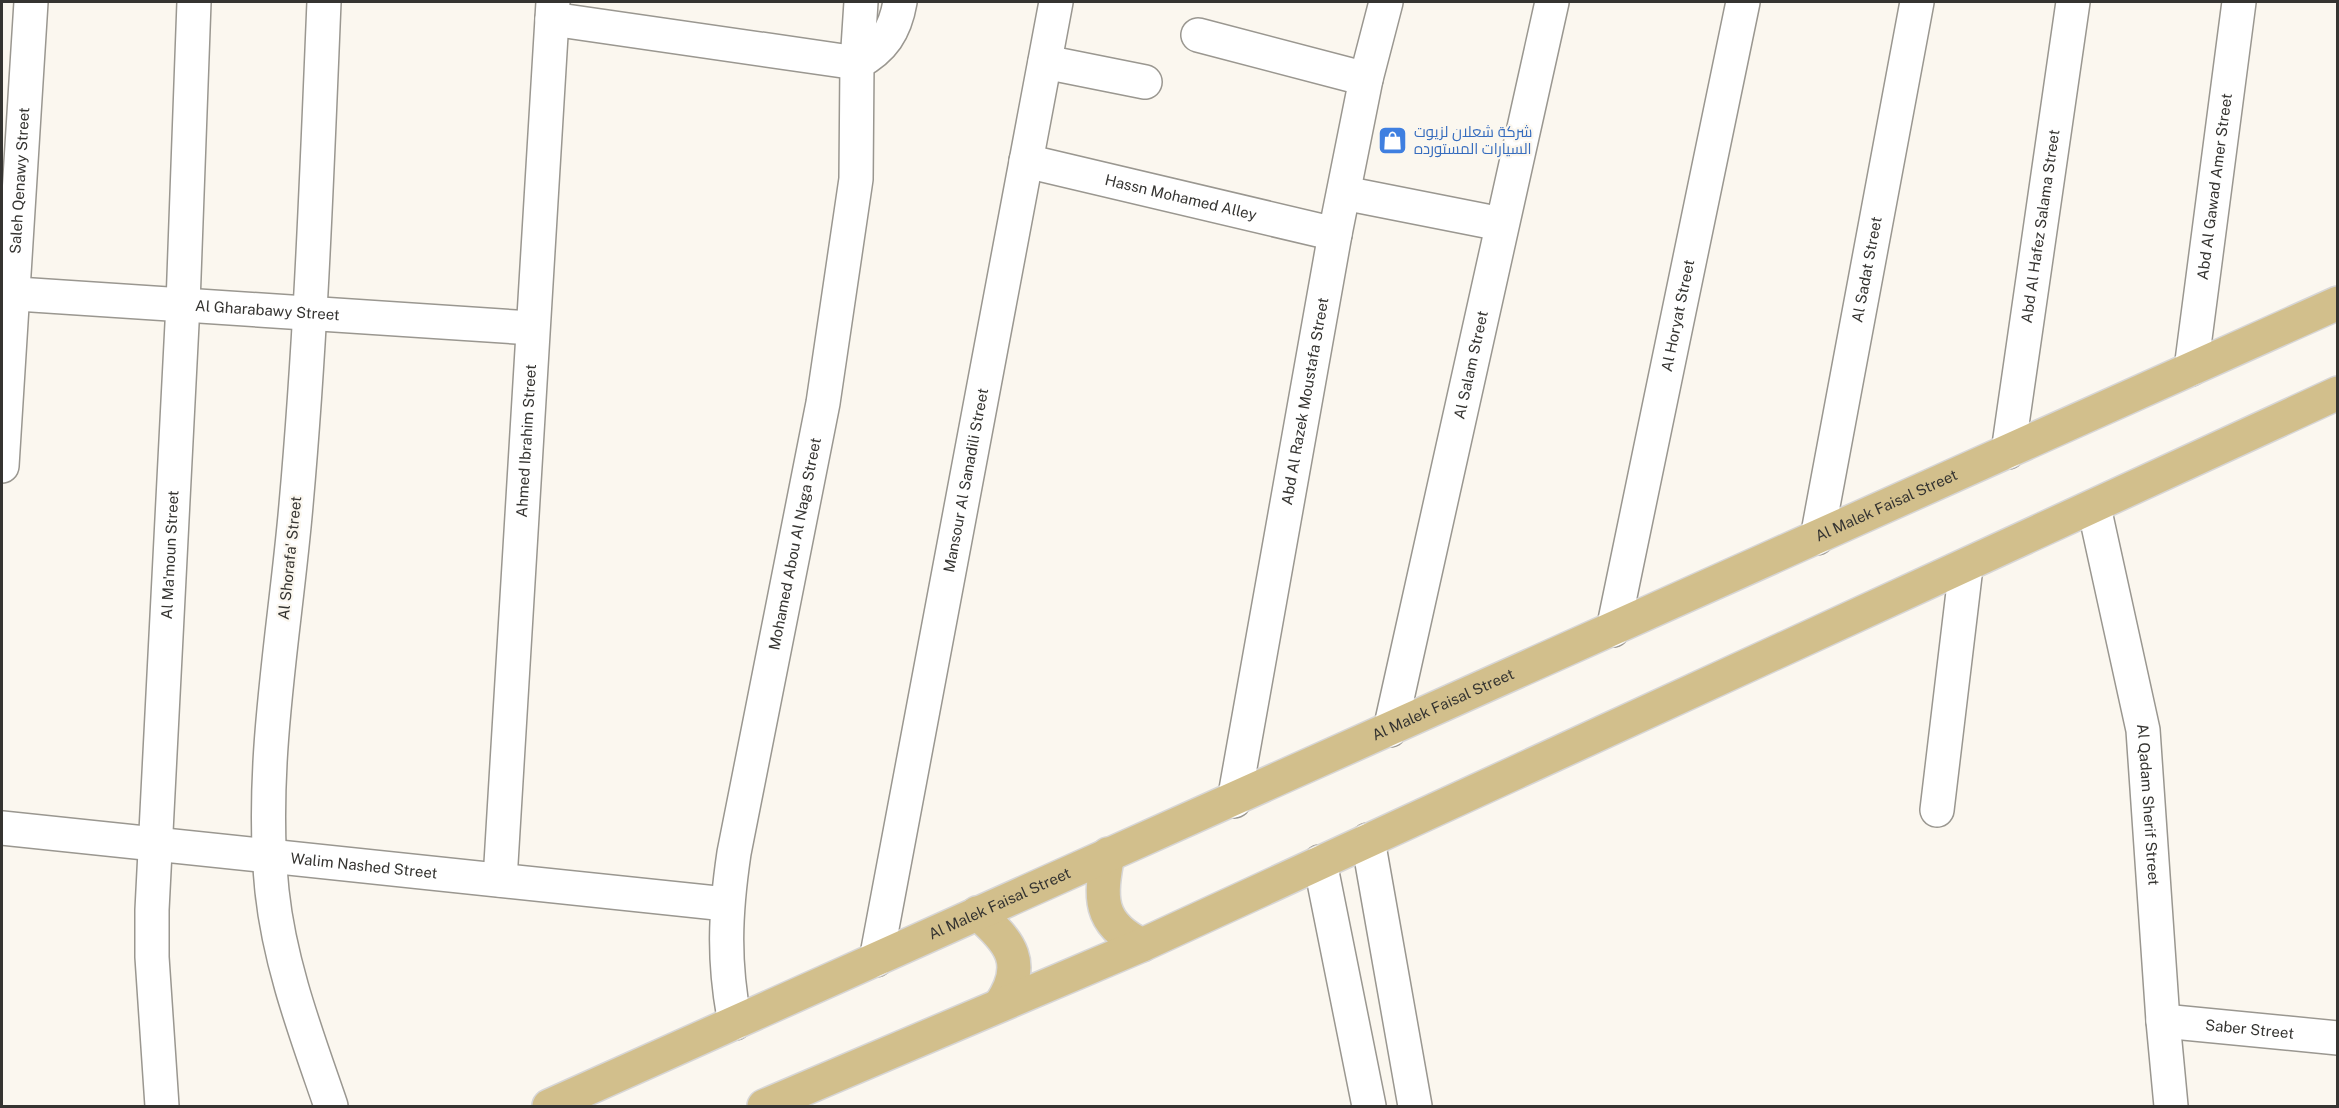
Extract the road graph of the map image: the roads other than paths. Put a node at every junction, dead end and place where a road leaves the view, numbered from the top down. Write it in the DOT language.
graph roads {
  1 [pos="32,2"];
  2 [pos="194,2"];
  3 [pos="324,2"];
  4 [pos="861,2"];
  5 [pos="900,2"];
  6 [pos="1056,2"];
  7 [pos="1386,2"];
  8 [pos="1552,2"];
  9 [pos="1743,2"];
  10 [pos="1917,2"];
  11 [pos="2073,2"];
  12 [pos="2239,2"];
  13 [pos="552,10"];
  14 [pos="1198,35"];
  15 [pos="1045,62"];
  16 [pos="857,63"];
  17 [pos="1366,79"];
  18 [pos="1144,82"];
  19 [pos="1026,161"];
  20 [pos="1344,193"];
  21 [pos="1501,224"];
  22 [pos="1335,234"];
  23 [pos="8,294"];
  24 [pos="2337,303"];
  25 [pos="183,304"];
  26 [pos="312,312"];
  27 [pos="532,328"];
  28 [pos="2191,369"];
  29 [pos="2337,393"];
  30 [pos="2008,452"];
  31 [pos="2,466"];
  32 [pos="2094,507"];
  33 [pos="1817,538"];
  34 [pos="1966,567"];
  35 [pos="1613,630"];
  36 [pos="1390,730"];
  37 [pos="1234,801"];
  38 [pos="1937,810"];
  39 [pos="2,828"];
  40 [pos="1368,840"];
  41 [pos="157,842"];
  42 [pos="1108,854"];
  43 [pos="269,856"];
  44 [pos="1320,862"];
  45 [pos="500,880"];
  46 [pos="726,904"];
  47 [pos="977,913"];
  48 [pos="1142,945"];
  49 [pos="876,960"];
  50 [pos="1000,1005"];
  51 [pos="2163,1021"];
  52 [pos="735,1023"];
  53 [pos="2337,1038"];
  54 [pos="162,1107"];
  55 [pos="331,1107"];
  56 [pos="549,1107"];
  57 [pos="764,1107"];
  58 [pos="1369,1107"];
  59 [pos="1415,1107"];
  60 [pos="2171,1107"];
  1 -- 23 [label="street, Saleh Qenawy Street"];
  2 -- 25 [label="street, Al Ma'moun Street"];
  3 -- 26 [label="street, Al Shorafa' Street"];
  4 -- 16 [label="street, Mohamed Abou Al Naga Street"];
  5 -- 16 [label="street"];
  6 -- 15 [label="street, Mansour Al Sanadili Street"];
  7 -- 17 [label="street, Abd Al Razek Moustafa Street"];
  8 -- 21 [label="street, Al Salam Street"];
  9 -- 35 [label="street, Al Horyat Street"];
  10 -- 33 [label="street, Al Sadat Street"];
  11 -- 30 [label="street, Abd Al Hafez Salama Street"];
  12 -- 28 [label="street, Abd Al Gawad Amer Street"];
  13 -- 16 [label="street"];
  13 -- 27 [label="street, Ahmed Ibrahim Street"];
  14 -- 17 [label="street"];
  15 -- 18 [label="street"];
  15 -- 19 [label="street, Mansour Al Sanadili Street"];
  16 -- 46 [label="street, Mohamed Abou Al Naga Street"];
  17 -- 20 [label="street, Abd Al Razek Moustafa Street"];
  19 -- 22 [label="street, Hassn Mohamed Alley"];
  19 -- 49 [label="street, Mansour Al Sanadili Street"];
  20 -- 21 [label="street"];
  20 -- 22 [label="street, Abd Al Razek Moustafa Street"];
  21 -- 36 [label="street, Al Salam Street"];
  22 -- 37 [label="street, Abd Al Razek Moustafa Street"];
  23 -- 25 [label="street, Al Gharabawy Street"];
  23 -- 31 [label="street, Saleh Qenawy Street"];
  24 -- 28 [label="main road, Al Malek Faisal Street"];
  25 -- 26 [label="street, Al Gharabawy Street"];
  25 -- 41 [label="street, Al Ma'moun Street"];
  26 -- 27 [label="street, Al Gharabawy Street"];
  26 -- 43 [label="street, Al Shorafa' Street"];
  27 -- 45 [label="street, Ahmed Ibrahim Street"];
  28 -- 30 [label="main road, Al Malek Faisal Street"];
  29 -- 32 [label="main road"];
  30 -- 33 [label="main road, Al Malek Faisal Street"];
  32 -- 34 [label="main road"];
  32 -- 51 [label="street, Al Qadam Sherif Street"];
  33 -- 35 [label="main road, Al Malek Faisal Street"];
  34 -- 38 [label="street"];
  34 -- 40 [label="main road"];
  35 -- 36 [label="main road, Al Malek Faisal Street"];
  36 -- 37 [label="main road, Al Malek Faisal Street"];
  37 -- 42 [label="main road, Al Malek Faisal Street"];
  39 -- 41 [label="street, Walim Nashed Street"];
  40 -- 44 [label="main road"];
  40 -- 59 [label="street"];
  41 -- 43 [label="street, Walim Nashed Street"];
  41 -- 54 [label="street, Al Ma'moun Street"];
  42 -- 47 [label="main road, Al Malek Faisal Street"];
  42 -- 48 [label="main road"];
  43 -- 45 [label="street, Walim Nashed Street"];
  43 -- 55 [label="street, Al Shorafa' Street"];
  44 -- 48 [label="main road"];
  44 -- 58 [label="street"];
  45 -- 46 [label="street, Walim Nashed Street"];
  46 -- 52 [label="street, Mohamed Abou Al Naga Street"];
  47 -- 49 [label="main road, Al Malek Faisal Street"];
  47 -- 50 [label="main road"];
  48 -- 50 [label="main road"];
  49 -- 52 [label="main road, Al Malek Faisal Street"];
  50 -- 57 [label="main road"];
  51 -- 53 [label="street, Saber Street"];
  51 -- 60 [label="street, Al Qadam Sherif Street"];
  52 -- 56 [label="main road, Al Malek Faisal Street"];
}
